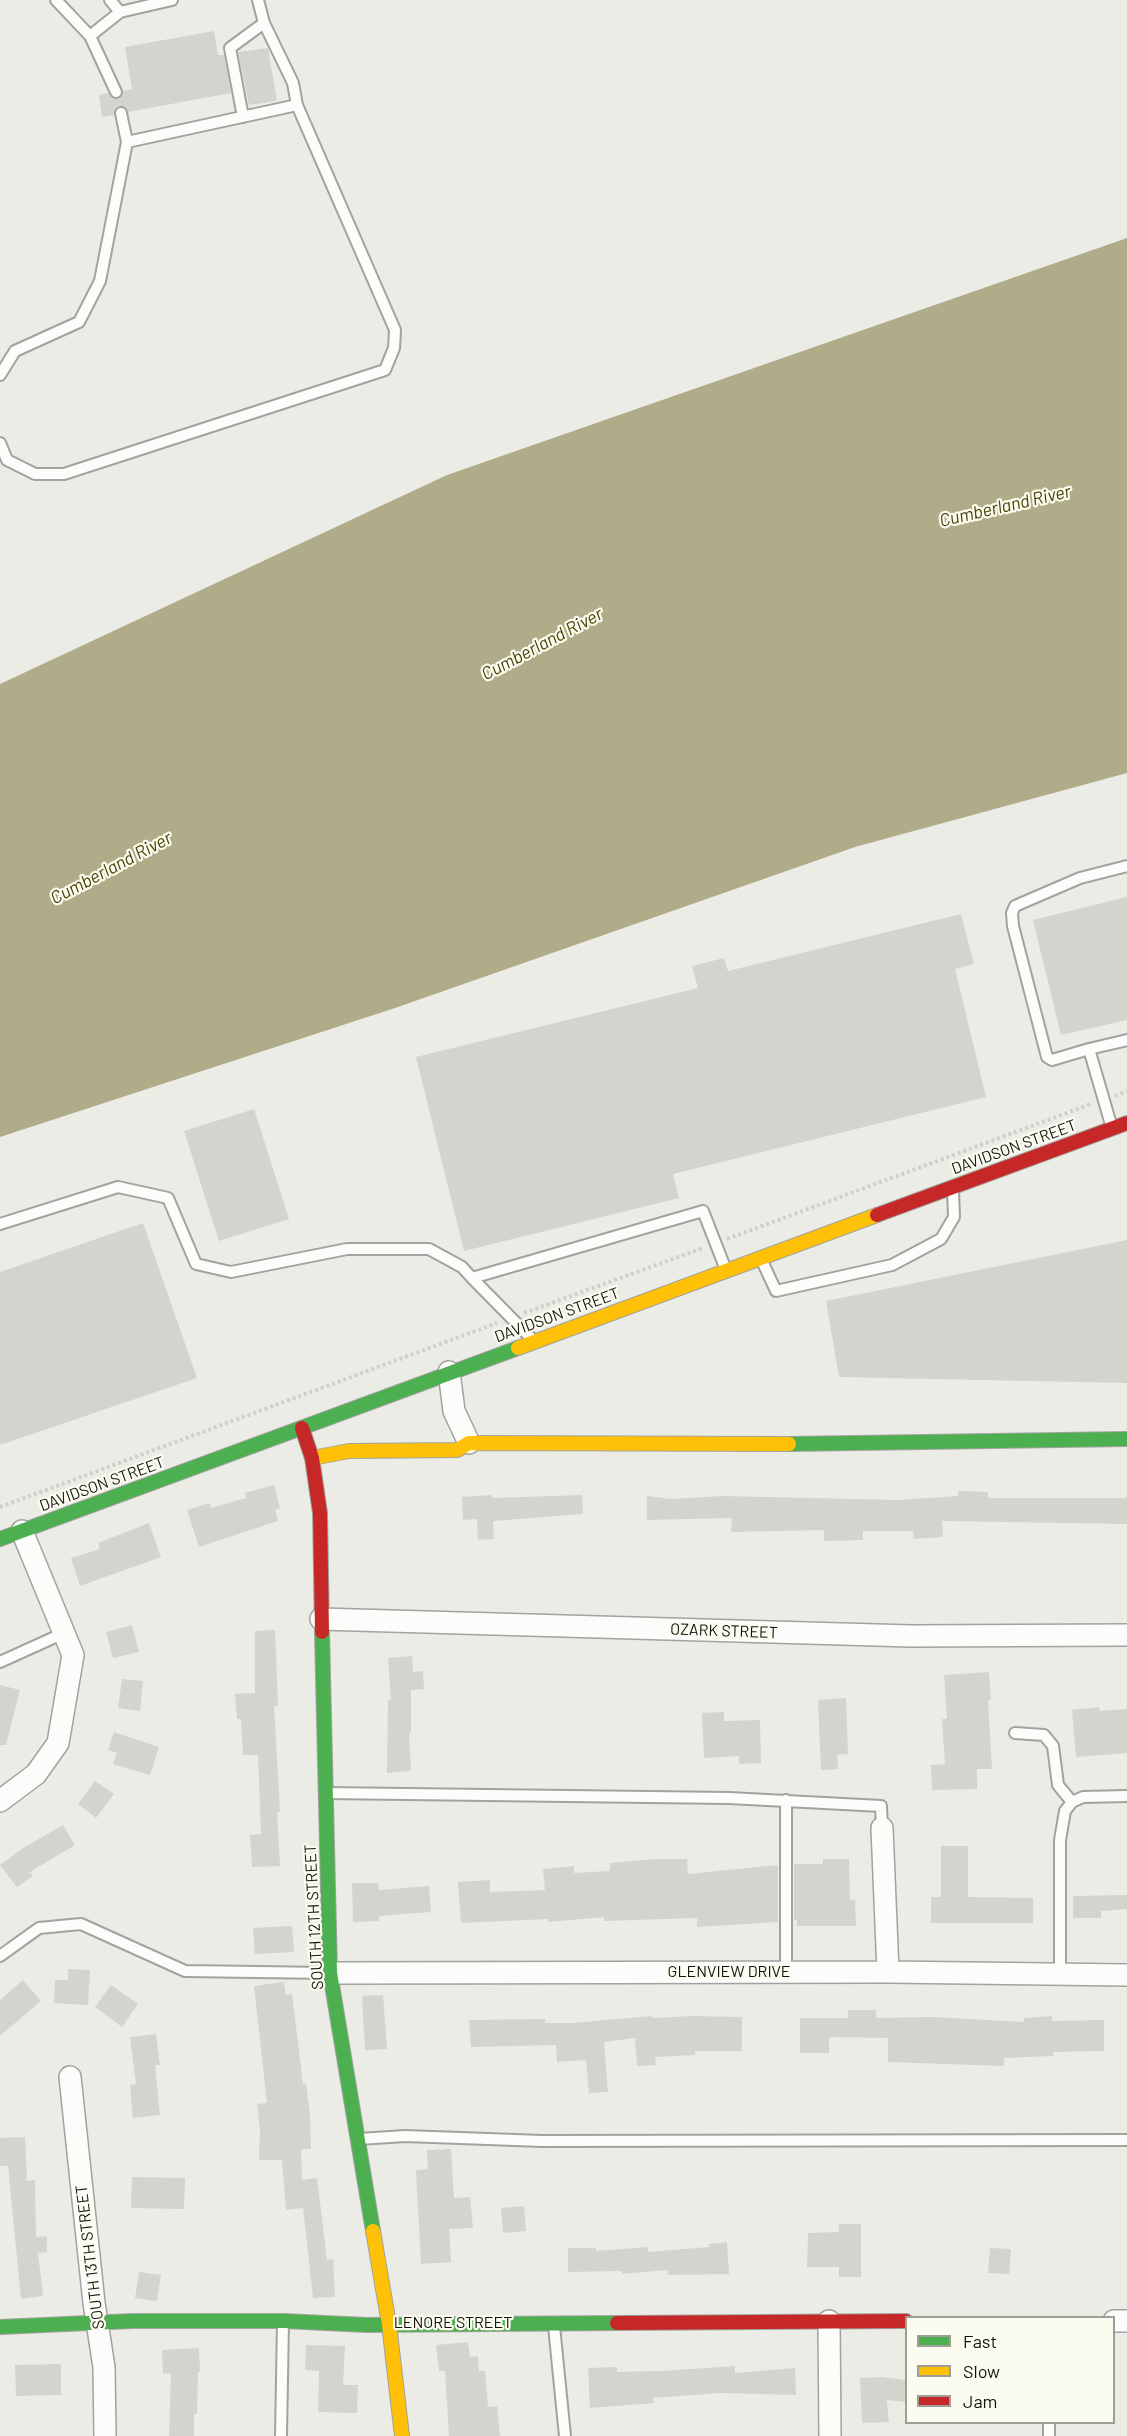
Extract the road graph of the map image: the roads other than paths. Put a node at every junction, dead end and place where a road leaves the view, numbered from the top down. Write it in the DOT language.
graph roads {
  1 [pos="56,0"];
  2 [pos="110,0"];
  3 [pos="172,0"];
  4 [pos="258,0"];
  5 [pos="120,12"];
  6 [pos="264,23"];
  7 [pos="90,36"];
  8 [pos="116,92"];
  9 [pos="297,105"];
  10 [pos="121,113"];
  11 [pos="243,117"];
  12 [pos="127,142"];
  13 [pos="0,375"];
  14 [pos="0,443"];
  15 [pos="1127,866"];
  16 [pos="1127,1040"];
  17 [pos="1089,1049"];
  18 [pos="1127,1123"];
  19 [pos="1112,1128"];
  20 [pos="953,1187"];
  21 [pos="0,1224"];
  22 [pos="761,1258"];
  23 [pos="726,1270"];
  24 [pos="472,1278"];
  25 [pos="534,1341"];
  26 [pos="449,1372"];
  27 [pos="302,1428"];
  28 [pos="1127,1439"];
  29 [pos="469,1443"];
  30 [pos="312,1458"];
  31 [pos="22,1531"];
  32 [pos="0,1539"];
  33 [pos="321,1619"];
  34 [pos="64,1633"];
  35 [pos="1127,1635"];
  36 [pos="0,1662"];
  37 [pos="1016,1733"];
  38 [pos="324,1793"];
  39 [pos="1127,1796"];
  40 [pos="786,1800"];
  41 [pos="0,1801"];
  42 [pos="1072,1802"];
  43 [pos="882,1828"];
  44 [pos="0,1956"];
  45 [pos="330,1972"];
  46 [pos="786,1972"];
  47 [pos="888,1972"];
  48 [pos="1060,1974"];
  49 [pos="1127,1975"];
  50 [pos="70,2077"];
  51 [pos="357,2139"];
  52 [pos="1127,2140"];
  53 [pos="284,2321"];
  54 [pos="829,2321"];
  55 [pos="905,2321"];
  56 [pos="554,2323"];
  57 [pos="389,2324"];
  58 [pos="96,2325"];
  59 [pos="0,2327"];
  60 [pos="105,2436"];
  61 [pos="281,2436"];
  62 [pos="402,2436"];
  63 [pos="565,2436"];
  64 [pos="830,2436"];
  1 -- 7 [label="lane"];
  2 -- 5 [label="lane"];
  3 -- 5 [label="lane"];
  4 -- 6 [label="lane"];
  5 -- 7 [label="lane"];
  6 -- 9 [label="lane"];
  6 -- 11 [label="lane"];
  7 -- 8 [label="lane"];
  9 -- 11 [label="lane"];
  9 -- 14 [label="lane"];
  10 -- 12 [label="lane"];
  11 -- 12 [label="lane"];
  12 -- 13 [label="lane"];
  15 -- 17 [label="lane"];
  16 -- 17 [label="lane"];
  17 -- 19 [label="lane"];
  18 -- 19 [label="street, DAVIDSON STREET"];
  19 -- 20 [label="street, DAVIDSON STREET"];
  20 -- 22 [label="street, DAVIDSON STREET"];
  20 -- 22 [label="lane"];
  21 -- 24 [label="lane"];
  22 -- 23 [label="street, DAVIDSON STREET"];
  23 -- 24 [label="lane"];
  23 -- 25 [label="street, DAVIDSON STREET"];
  24 -- 25 [label="lane"];
  25 -- 26 [label="street, DAVIDSON STREET"];
  26 -- 27 [label="street, DAVIDSON STREET"];
  26 -- 29 [label="street"];
  27 -- 30 [label="street, SOUTH 12TH STREET"];
  27 -- 31 [label="street, DAVIDSON STREET"];
  28 -- 29 [label="street"];
  29 -- 30 [label="street"];
  30 -- 33 [label="street, SOUTH 12TH STREET"];
  31 -- 32 [label="street, DAVIDSON STREET"];
  31 -- 34 [label="street"];
  33 -- 35 [label="street, OZARK STREET"];
  33 -- 38 [label="street, SOUTH 12TH STREET"];
  34 -- 36 [label="lane"];
  34 -- 41 [label="street"];
  37 -- 42 [label="lane"];
  38 -- 40 [label="lane"];
  38 -- 45 [label="street, SOUTH 12TH STREET"];
  39 -- 42 [label="lane"];
  40 -- 43 [label="lane"];
  40 -- 46 [label="lane"];
  42 -- 48 [label="lane"];
  43 -- 47 [label="street"];
  44 -- 45 [label="lane"];
  45 -- 46 [label="street, GLENVIEW DRIVE"];
  45 -- 51 [label="street, SOUTH 12TH STREET"];
  46 -- 47 [label="street, GLENVIEW DRIVE"];
  47 -- 48 [label="street, GLENVIEW DRIVE"];
  48 -- 49 [label="street, GLENVIEW DRIVE"];
  50 -- 58 [label="street, SOUTH 13TH STREET"];
  51 -- 52 [label="lane"];
  51 -- 57 [label="street, SOUTH 12TH STREET"];
  53 -- 57 [label="street, LENORE STREET"];
  53 -- 58 [label="street, LENORE STREET"];
  53 -- 61 [label="lane"];
  54 -- 55 [label="street, LENORE STREET"];
  54 -- 56 [label="street, LENORE STREET"];
  54 -- 64 [label="street"];
  56 -- 57 [label="street, LENORE STREET"];
  56 -- 63 [label="lane"];
  57 -- 62 [label="street, SOUTH 12TH STREET"];
  58 -- 59 [label="street, LENORE STREET"];
  58 -- 60 [label="street, SOUTH 13TH STREET"];
}
